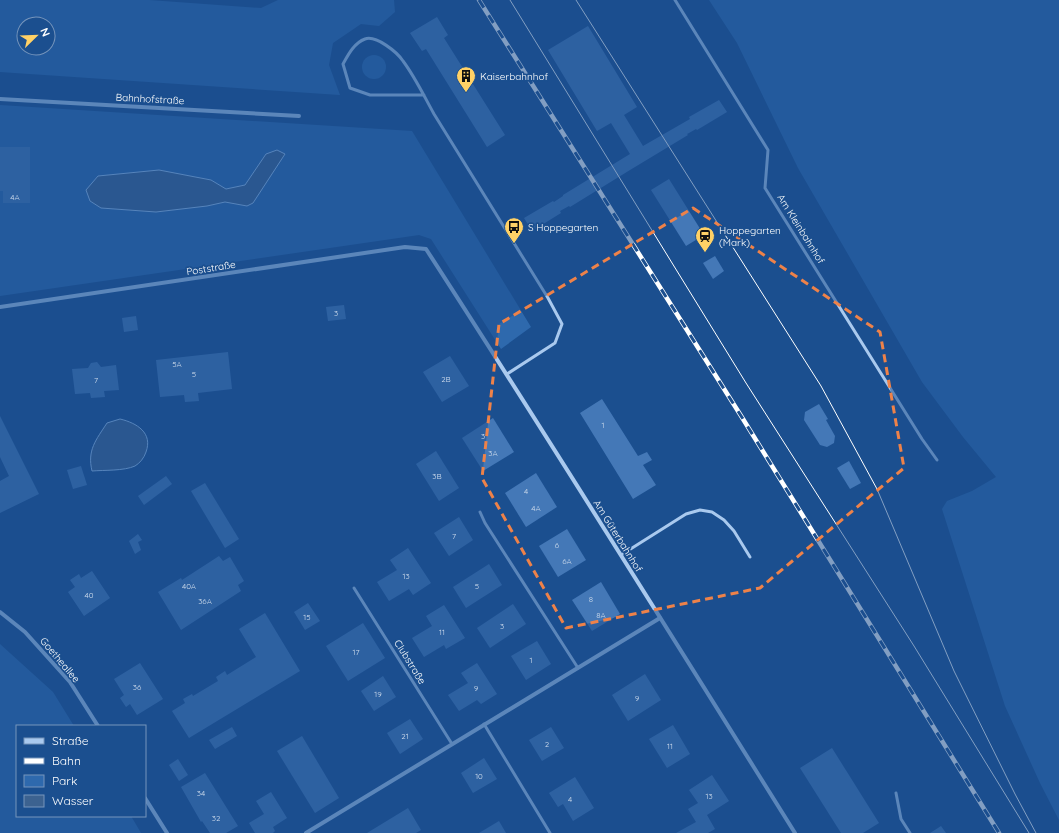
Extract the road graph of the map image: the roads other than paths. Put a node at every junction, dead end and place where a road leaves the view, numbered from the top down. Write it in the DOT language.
graph roads {
  1 [pos="676,0"];
  2 [pos="424,95"];
  3 [pos="0,99"];
  4 [pos="299,116"];
  5 [pos="426,249"];
  6 [pos="0,307"];
  7 [pos="507,374"];
  8 [pos="937,460"];
  9 [pos="480,512"];
  10 [pos="621,555"];
  11 [pos="750,557"];
  12 [pos="354,588"];
  13 [pos="0,612"];
  14 [pos="660,618"];
  15 [pos="578,668"];
  16 [pos="484,724"];
  17 [pos="97,725"];
  18 [pos="452,744"];
  19 [pos="896,793"];
  20 [pos="146,800"];
  21 [pos="167,833"];
  22 [pos="306,833"];
  23 [pos="550,833"];
  24 [pos="795,833"];
  25 [pos="910,833"];
  1 -- 8 [label="lane, Am Kleinbahnhof"];
  2 -- 2 [label="lane"];
  2 -- 7 [label="lane"];
  3 -- 4 [label="street, Bahnhofstraße"];
  5 -- 6 [label="street, Poststraße"];
  5 -- 7 [label="street, Am Güterbahnhof"];
  7 -- 10 [label="street, Am Güterbahnhof"];
  9 -- 15 [label="lane"];
  10 -- 11 [label="lane"];
  10 -- 14 [label="street, Am Güterbahnhof"];
  12 -- 18 [label="lane, Clubstraße"];
  13 -- 17 [label="street, Goetheallee"];
  14 -- 15 [label="street"];
  14 -- 24 [label="street, Am Güterbahnhof"];
  15 -- 16 [label="street"];
  16 -- 18 [label="street"];
  16 -- 23 [label="lane"];
  18 -- 22 [label="street"];
  19 -- 25 [label="lane"];
  20 -- 21 [label="street"];
}
